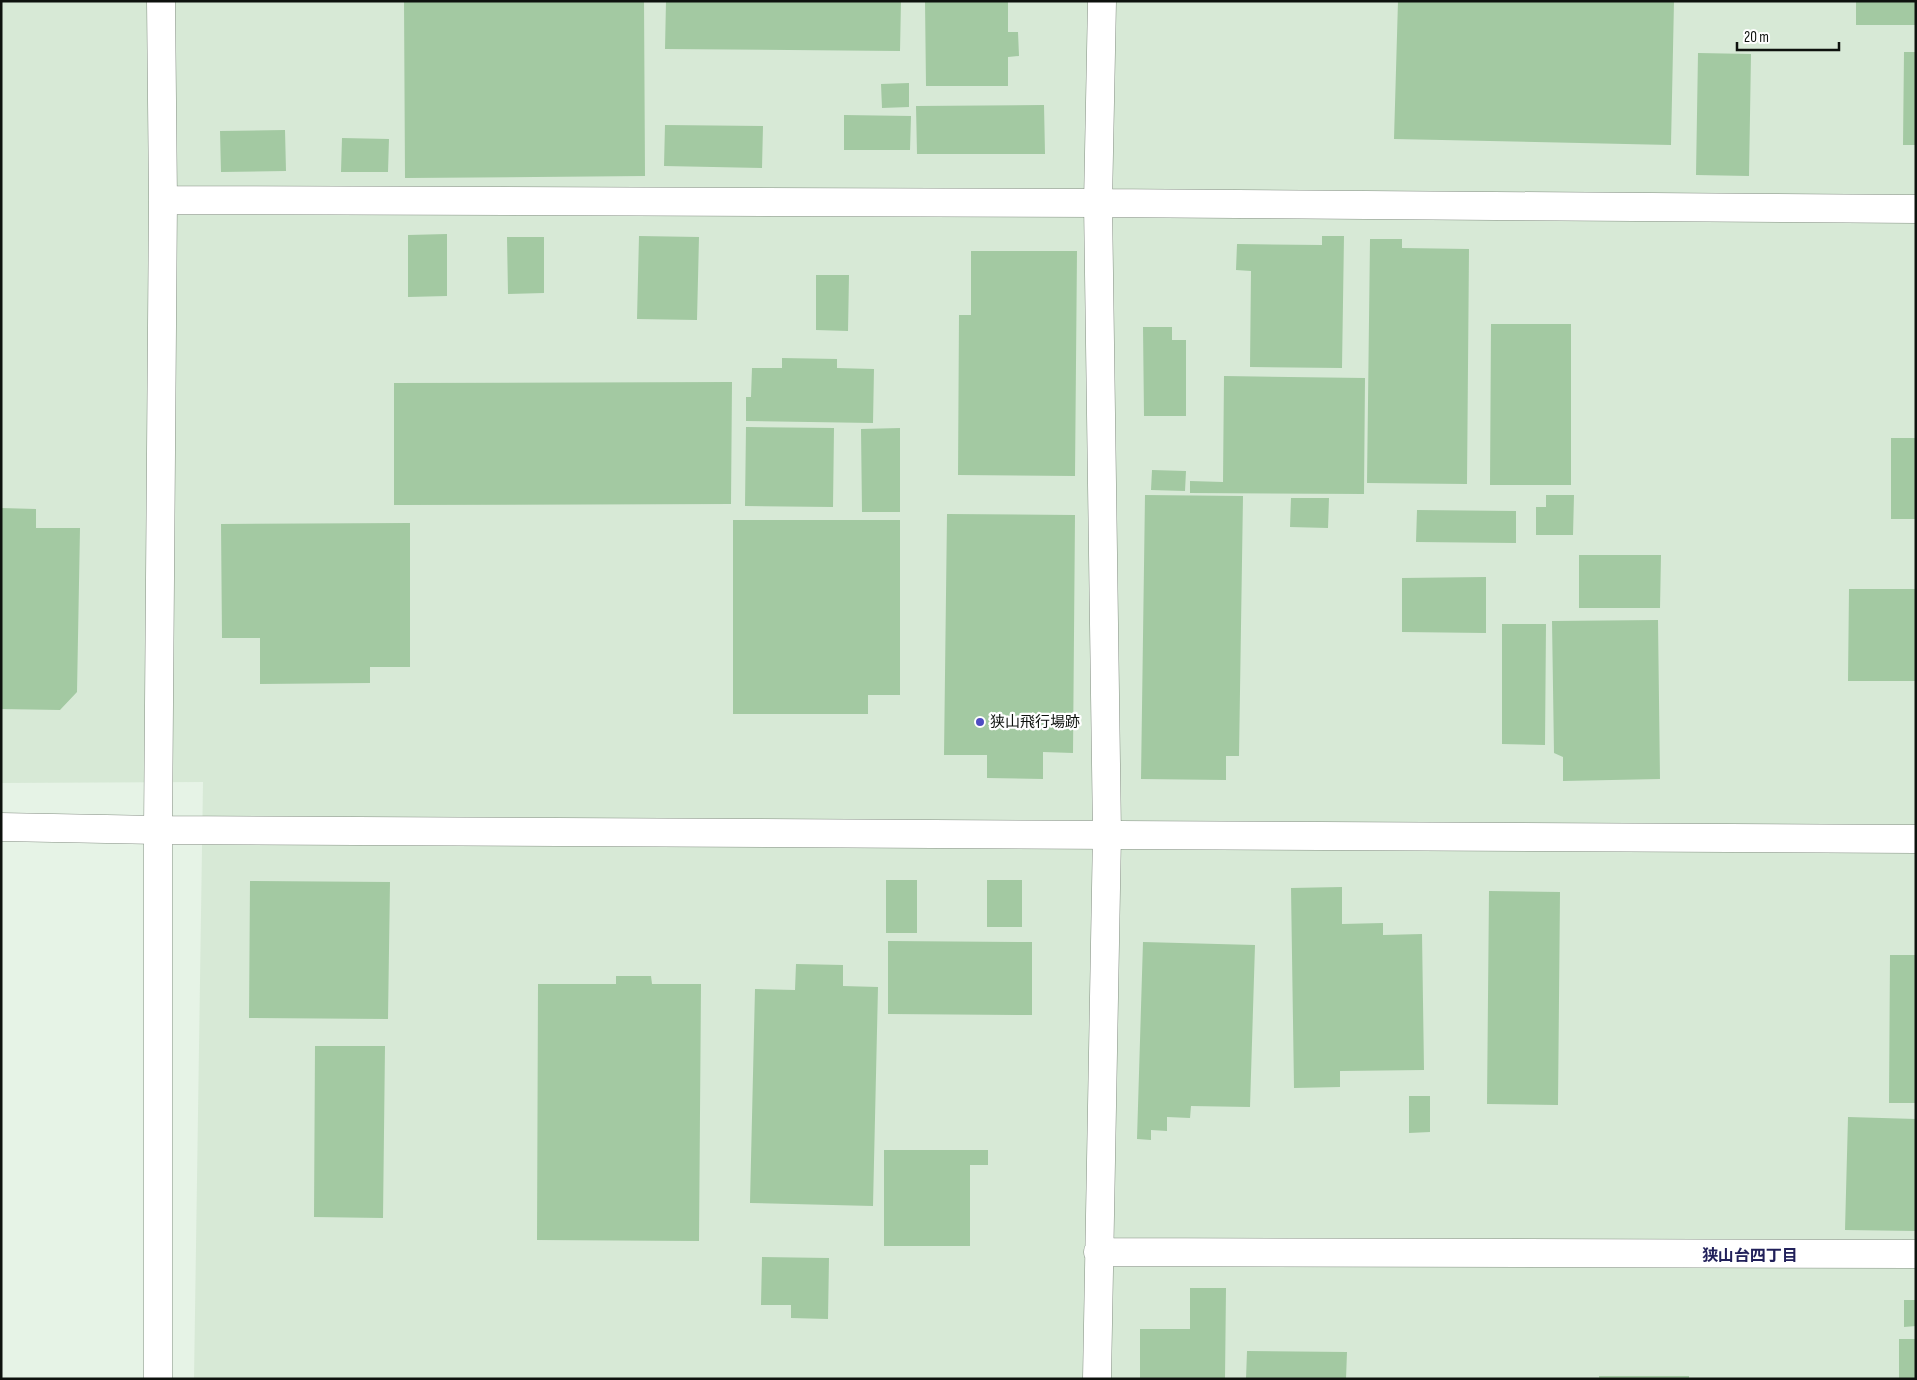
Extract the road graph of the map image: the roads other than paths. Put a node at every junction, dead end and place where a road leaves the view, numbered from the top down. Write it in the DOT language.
graph roads {
  1 [pos="161,1"];
  2 [pos="1102,1"];
  3 [pos="164,200"];
  4 [pos="1098,203"];
  5 [pos="1916,209"];
  6 [pos="1,827"];
  7 [pos="158,830"];
  8 [pos="1107,834"];
  9 [pos="1916,839"];
  10 [pos="1098,1252"];
  11 [pos="1916,1254"];
  12 [pos="158,1379"];
  13 [pos="1097,1379"];
  1 -- 3 [label="street"];
  2 -- 4 [label="street"];
  3 -- 4 [label="street"];
  3 -- 7 [label="street"];
  4 -- 5 [label="street"];
  4 -- 8 [label="street"];
  6 -- 7 [label="street"];
  7 -- 8 [label="street"];
  7 -- 12 [label="street"];
  8 -- 9 [label="street"];
  8 -- 10 [label="street"];
  10 -- 11 [label="street"];
  10 -- 13 [label="street"];
}
